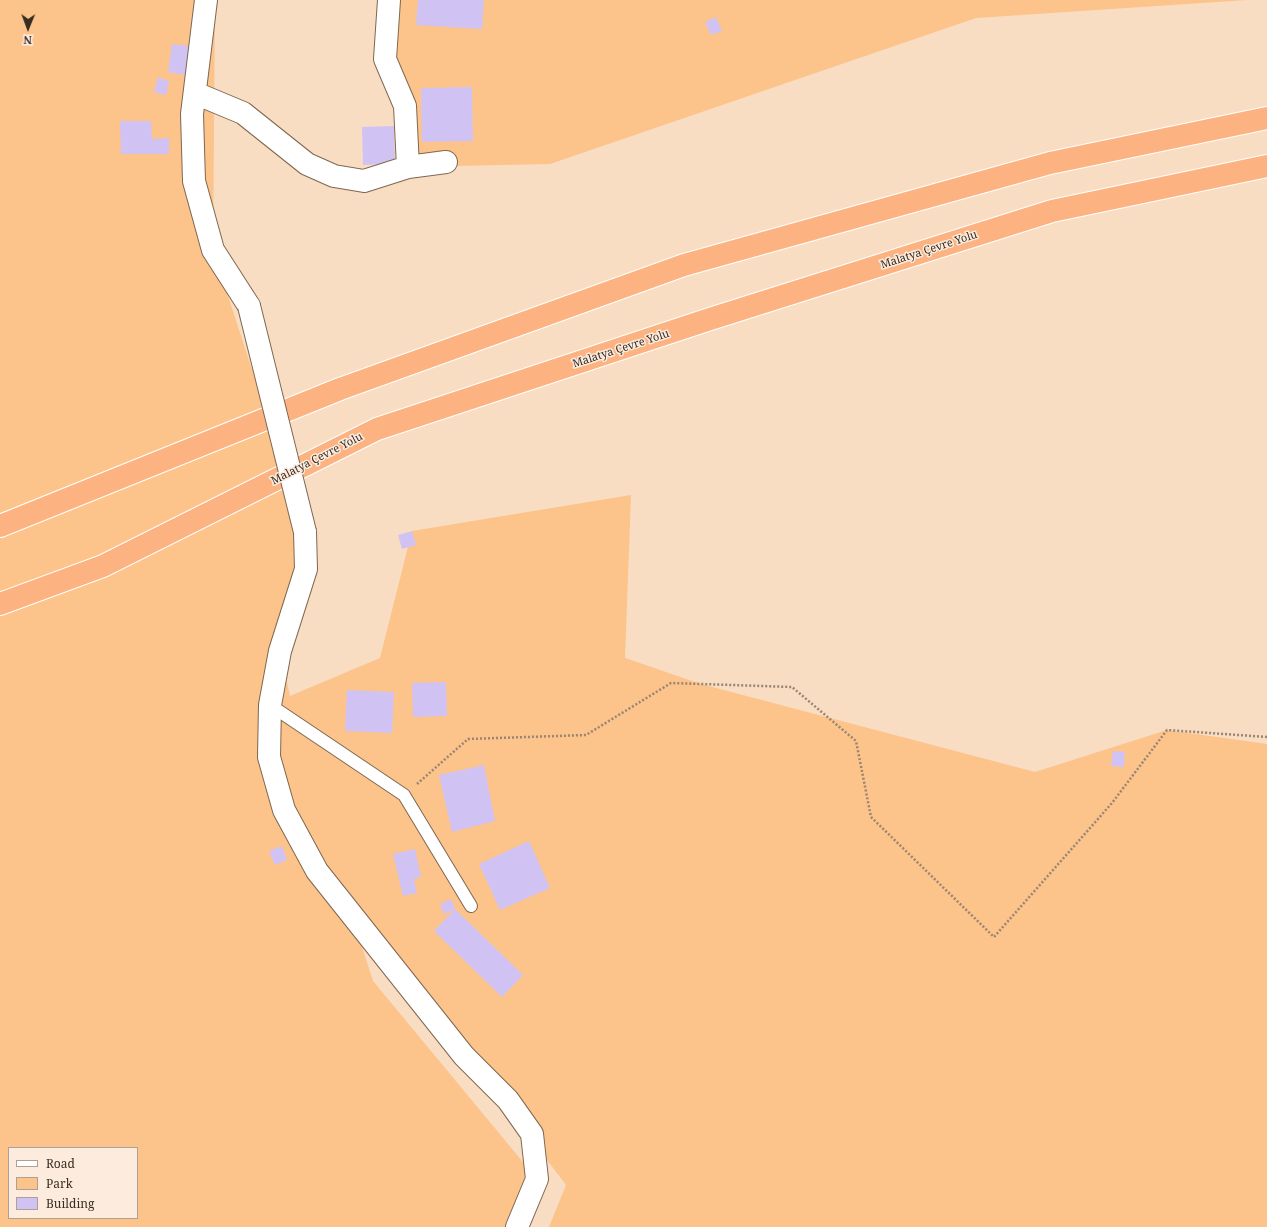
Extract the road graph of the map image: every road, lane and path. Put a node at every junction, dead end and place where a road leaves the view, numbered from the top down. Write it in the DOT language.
graph roads {
  1 [pos="206,0"];
  2 [pos="389,0"];
  3 [pos="195,93"];
  4 [pos="1267,118"];
  5 [pos="446,162"];
  6 [pos="1267,166"];
  7 [pos="408,167"];
  8 [pos="0,526"];
  9 [pos="0,604"];
  10 [pos="270,705"];
  11 [pos="1267,737"];
  12 [pos="404,795"];
  13 [pos="471,906"];
  14 [pos="516,1227"];
  1 -- 3 [label="street"];
  2 -- 7 [label="street"];
  3 -- 7 [label="street"];
  3 -- 10 [label="street, bridge"];
  4 -- 8 [label="highway"];
  5 -- 7 [label="street"];
  6 -- 9 [label="highway, Malatya Çevre Yolu"];
  10 -- 12 [label="lane"];
  10 -- 14 [label="street"];
  11 -- 12 [label="path"];
  12 -- 13 [label="lane"];
}
